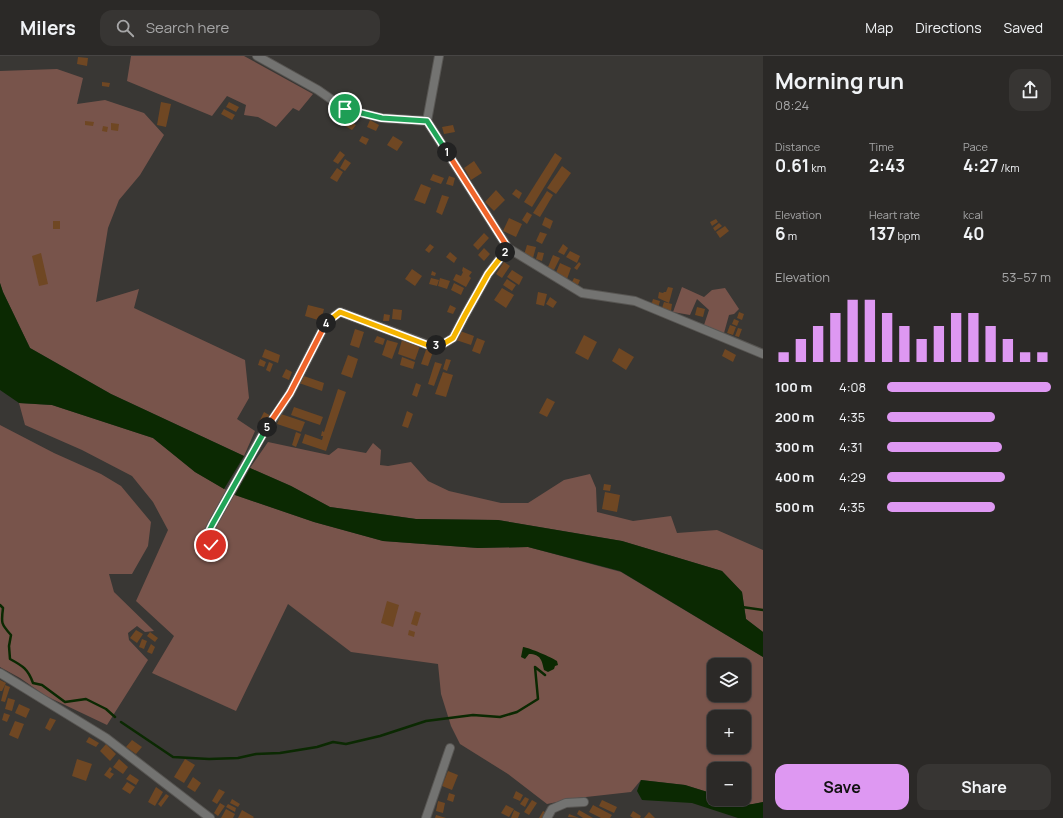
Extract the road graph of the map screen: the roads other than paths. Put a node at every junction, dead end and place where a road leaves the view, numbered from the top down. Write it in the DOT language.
graph roads {
  1 [pos="257,56"];
  2 [pos="439,56"];
  3 [pos="427,121"];
  4 [pos="508,248"];
  5 [pos="763,354"];
  6 [pos="211,545"];
  7 [pos="0,673"];
  8 [pos="450,748"];
  9 [pos="584,802"];
  10 [pos="210,818"];
  11 [pos="426,818"];
  12 [pos="547,818"];
  1 -- 3 [label="street"];
  2 -- 3 [label="street"];
  3 -- 4 [label="street"];
  4 -- 5 [label="street"];
  4 -- 6 [label="street"];
  7 -- 10 [label="street"];
  8 -- 11 [label="street"];
  9 -- 12 [label="street"];
}
